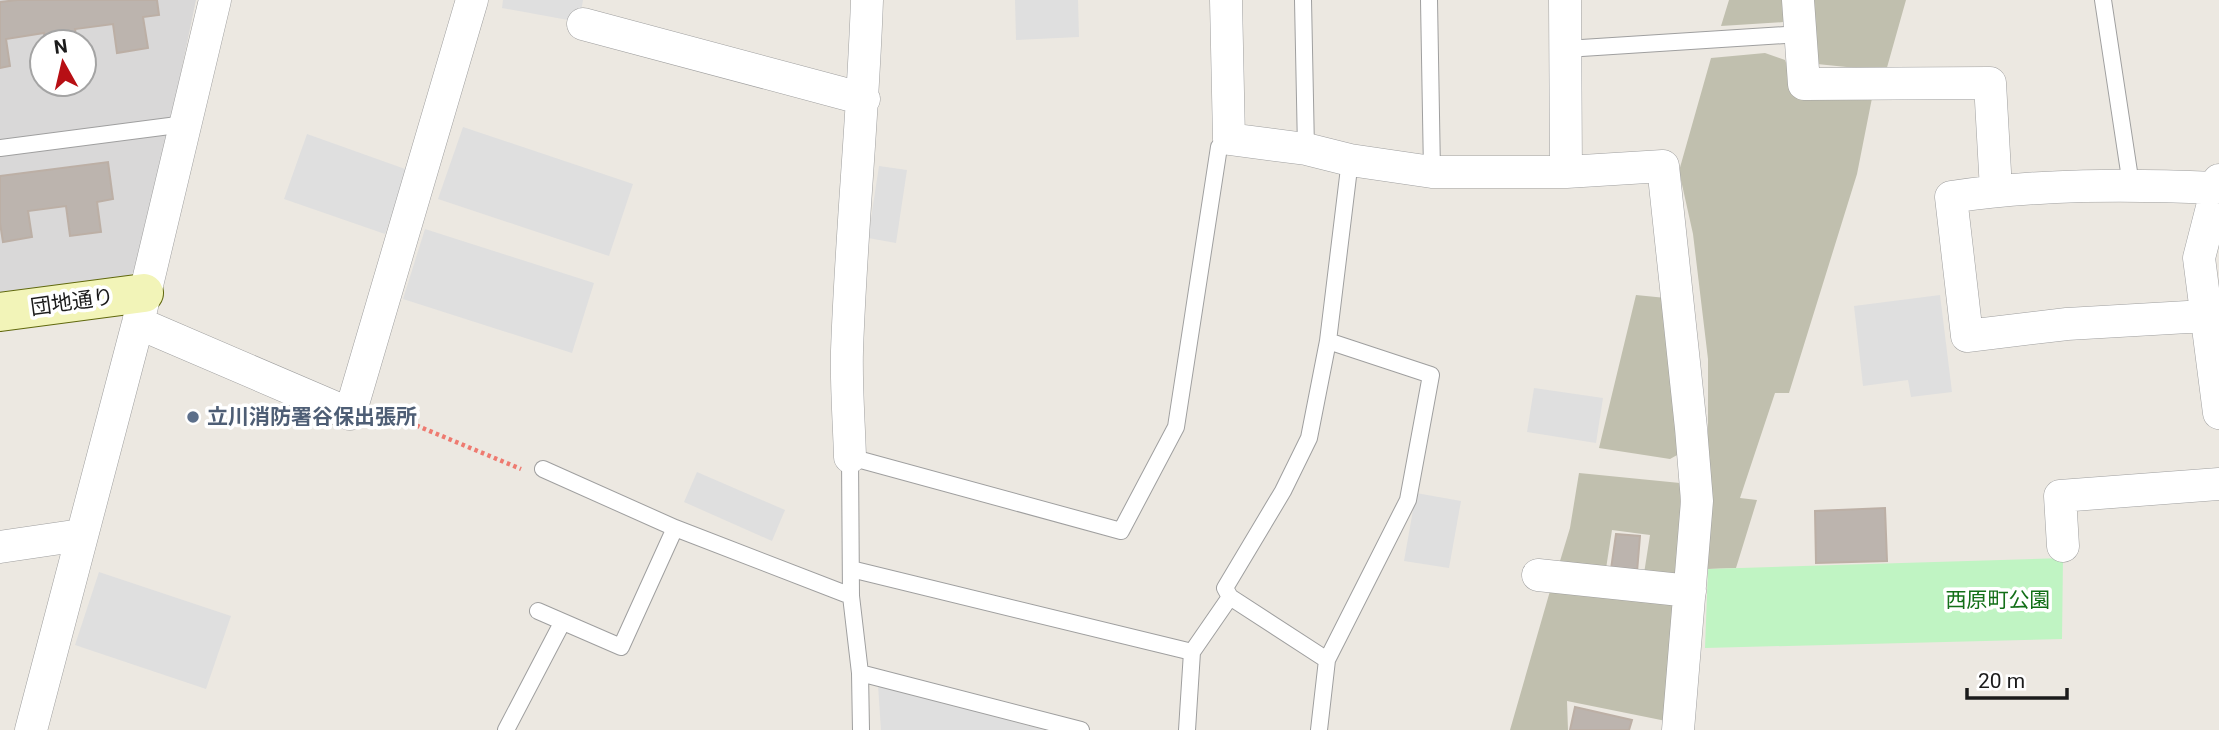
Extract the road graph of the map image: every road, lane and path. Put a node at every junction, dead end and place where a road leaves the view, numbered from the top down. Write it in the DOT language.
graph roads {
  1 [pos="215,0"];
  2 [pos="472,0"];
  3 [pos="867,0"];
  4 [pos="1226,0"];
  5 [pos="1303,0"];
  6 [pos="1429,0"];
  7 [pos="1565,0"];
  8 [pos="1798,0"];
  9 [pos="2103,0"];
  10 [pos="583,24"];
  11 [pos="1800,34"];
  12 [pos="1566,49"];
  13 [pos="863,99"];
  14 [pos="185,124"];
  15 [pos="1229,139"];
  16 [pos="0,148"];
  17 [pos="1306,149"];
  18 [pos="1350,160"];
  19 [pos="1432,172"];
  20 [pos="1566,172"];
  21 [pos="2217,184"];
  22 [pos="2131,185"];
  23 [pos="1996,190"];
  24 [pos="141,308"];
  25 [pos="0,312"];
  26 [pos="2205,316"];
  27 [pos="1328,341"];
  28 [pos="355,399"];
  29 [pos="2219,413"];
  30 [pos="850,457"];
  31 [pos="543,469"];
  32 [pos="2219,484"];
  33 [pos="675,528"];
  34 [pos="81,535"];
  35 [pos="2063,546"];
  36 [pos="0,547"];
  37 [pos="851,569"];
  38 [pos="1538,575"];
  39 [pos="1690,591"];
  40 [pos="851,596"];
  41 [pos="1230,597"];
  42 [pos="538,611"];
  43 [pos="562,623"];
  44 [pos="1192,652"];
  45 [pos="1327,660"];
  46 [pos="860,673"];
  47 [pos="31,730"];
  48 [pos="506,730"];
  49 [pos="861,730"];
  50 [pos="1081,730"];
  51 [pos="1186,730"];
  52 [pos="1319,730"];
  53 [pos="1678,730"];
  1 -- 14 [label="street"];
  2 -- 28 [label="street"];
  3 -- 13 [label="street"];
  4 -- 15 [label="street"];
  5 -- 17 [label="lane"];
  6 -- 19 [label="lane"];
  7 -- 12 [label="street"];
  8 -- 11 [label="street"];
  9 -- 22 [label="lane"];
  10 -- 13 [label="street"];
  11 -- 12 [label="lane"];
  11 -- 23 [label="street"];
  12 -- 20 [label="street"];
  13 -- 30 [label="street"];
  14 -- 16 [label="lane"];
  14 -- 24 [label="street"];
  15 -- 17 [label="street"];
  15 -- 30 [label="lane"];
  17 -- 18 [label="street"];
  18 -- 19 [label="street"];
  18 -- 27 [label="lane"];
  19 -- 20 [label="street"];
  20 -- 39 [label="street"];
  21 -- 22 [label="street"];
  21 -- 26 [label="street"];
  22 -- 23 [label="street"];
  23 -- 26 [label="street"];
  24 -- 25 [label="street, 団地通り"];
  24 -- 28 [label="street"];
  24 -- 34 [label="street"];
  26 -- 29 [label="street"];
  27 -- 41 [label="lane"];
  27 -- 45 [label="lane"];
  28 -- 31 [label="path"];
  30 -- 37 [label="lane"];
  31 -- 33 [label="lane"];
  32 -- 35 [label="street"];
  33 -- 40 [label="lane"];
  33 -- 43 [label="lane"];
  34 -- 36 [label="street"];
  34 -- 47 [label="street"];
  37 -- 40 [label="lane"];
  37 -- 44 [label="lane"];
  38 -- 39 [label="street"];
  39 -- 53 [label="street"];
  40 -- 46 [label="lane"];
  41 -- 44 [label="lane"];
  41 -- 45 [label="lane"];
  42 -- 43 [label="lane"];
  43 -- 48 [label="lane"];
  44 -- 51 [label="lane"];
  45 -- 52 [label="lane"];
  46 -- 49 [label="lane"];
  46 -- 50 [label="lane"];
}
